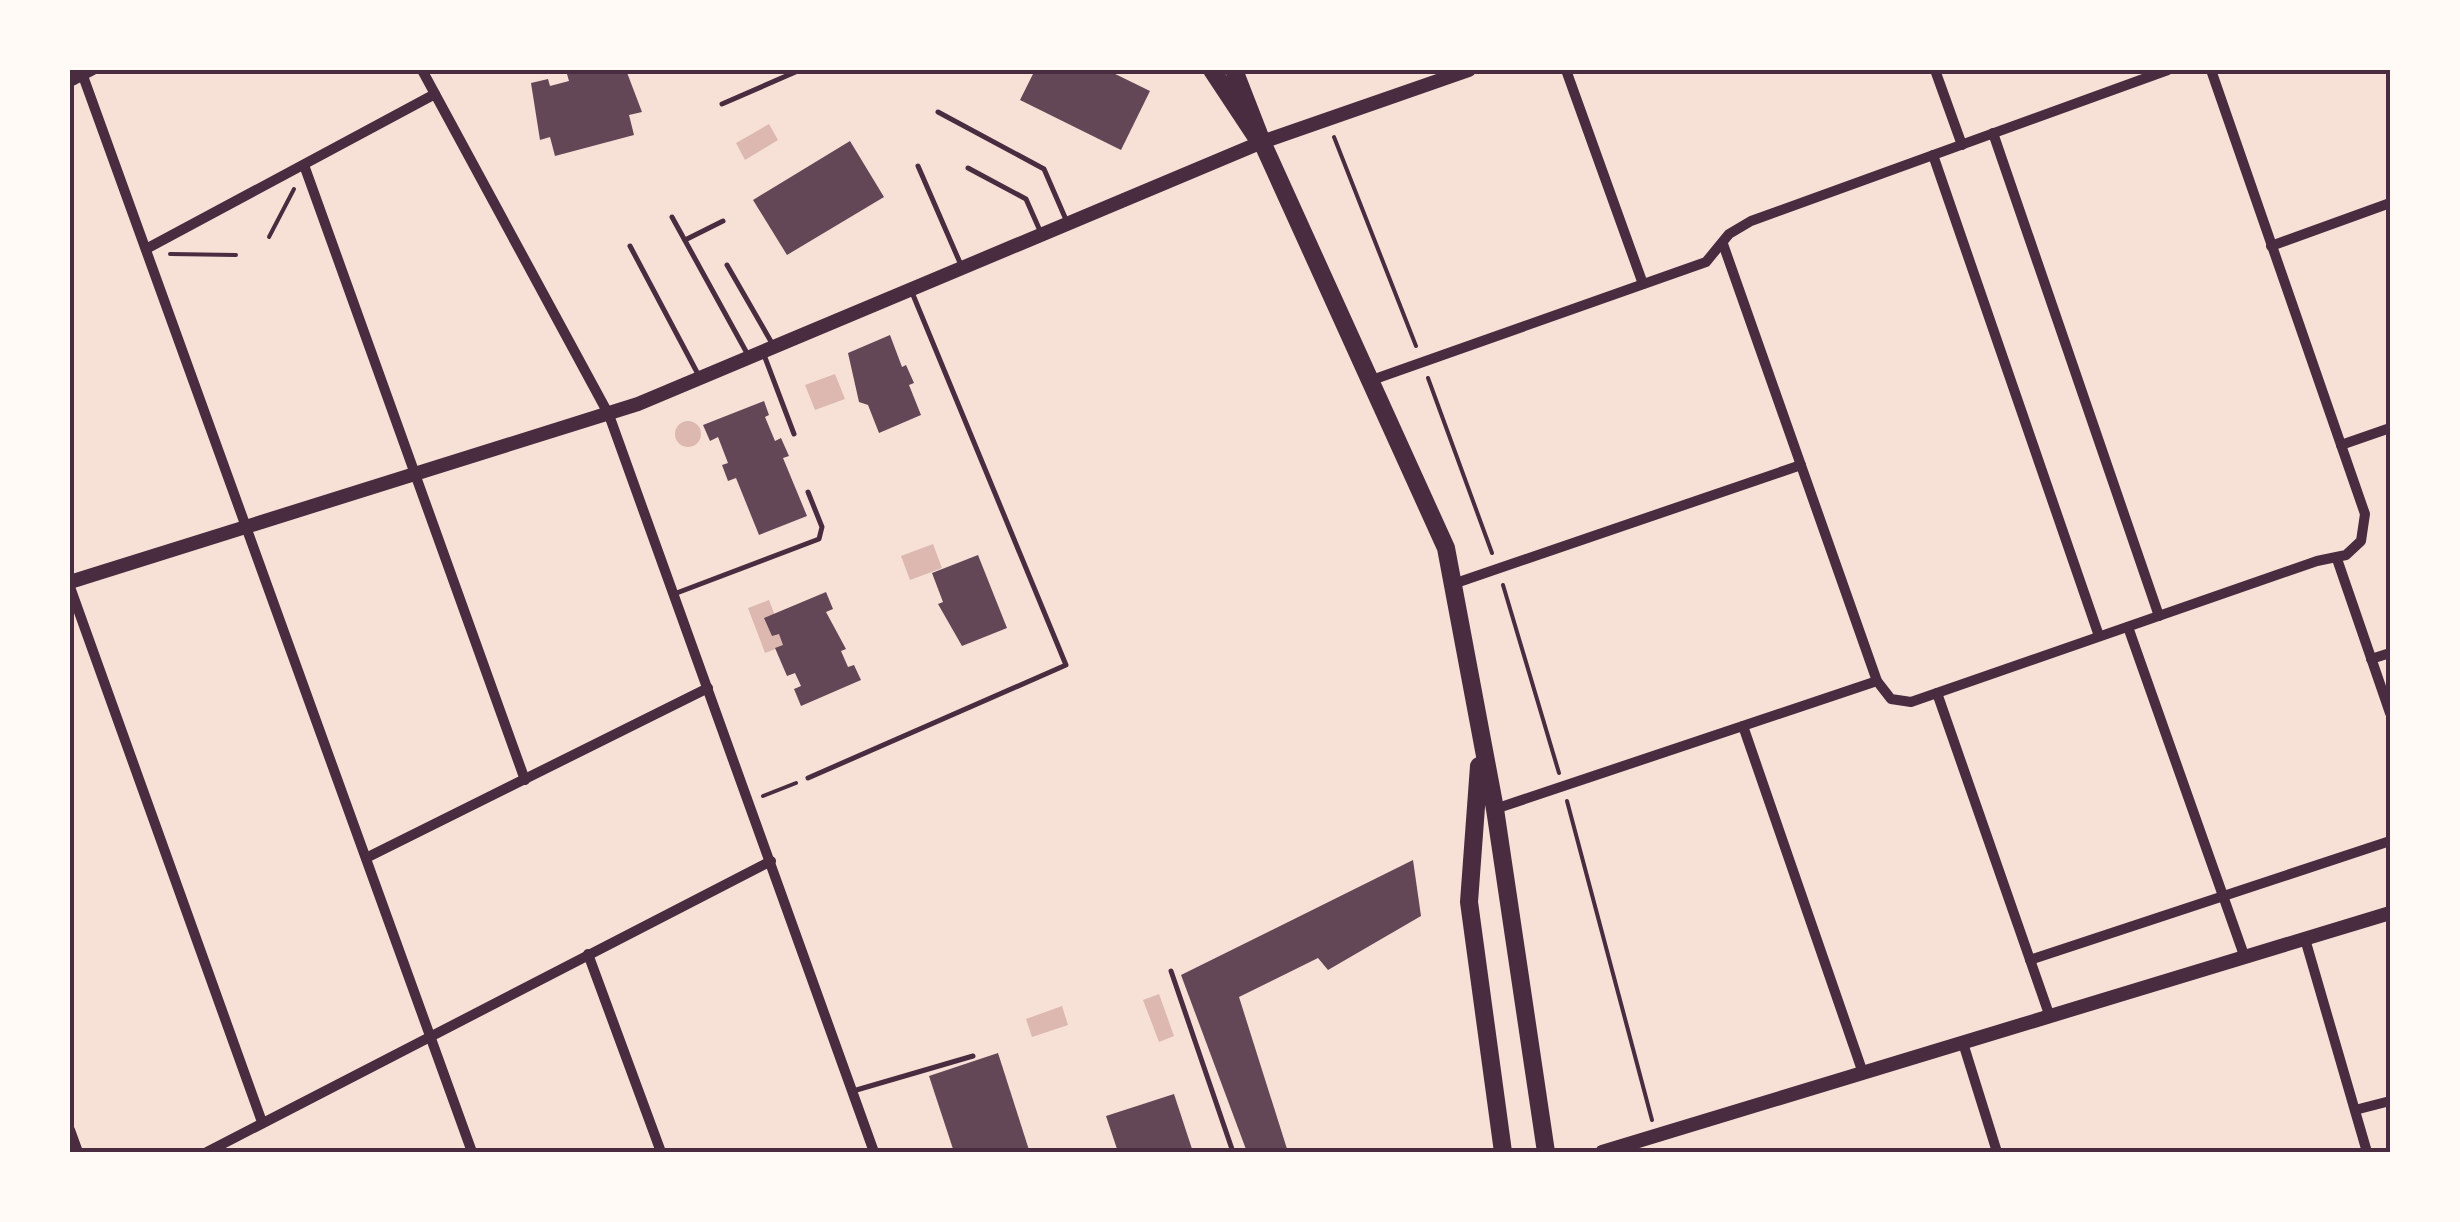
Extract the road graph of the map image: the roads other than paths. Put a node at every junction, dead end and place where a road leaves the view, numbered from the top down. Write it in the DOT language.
graph roads {
  1 [pos="422,70"];
  2 [pos="800,70"];
  3 [pos="1212,70"];
  4 [pos="1234,70"];
  5 [pos="1469,70"];
  6 [pos="1566,70"];
  7 [pos="1935,70"];
  8 [pos="2168,70"];
  9 [pos="2211,70"];
  10 [pos="88,73"];
  11 [pos="70,82"];
  12 [pos="435,94"];
  13 [pos="722,104"];
  14 [pos="938,112"];
  15 [pos="1993,133"];
  16 [pos="1262,142"];
  17 [pos="1962,144"];
  18 [pos="1933,155"];
  19 [pos="304,165"];
  20 [pos="918,166"];
  21 [pos="968,168"];
  22 [pos="2390,203"];
  23 [pos="672,217"];
  24 [pos="723,222"];
  25 [pos="1068,224"];
  26 [pos="1042,236"];
  27 [pos="684,240"];
  28 [pos="1723,244"];
  29 [pos="630,246"];
  30 [pos="2272,246"];
  31 [pos="146,250"];
  32 [pos="727,264"];
  33 [pos="962,268"];
  34 [pos="1643,284"];
  35 [pos="911,290"];
  36 [pos="762,352"];
  37 [pos="700,378"];
  38 [pos="1372,380"];
  39 [pos="609,415"];
  40 [pos="2390,428"];
  41 [pos="794,434"];
  42 [pos="2341,445"];
  43 [pos="1801,465"];
  44 [pos="416,474"];
  45 [pos="808,492"];
  46 [pos="246,527"];
  47 [pos="2337,559"];
  48 [pos="1456,583"];
  49 [pos="70,585"];
  50 [pos="674,594"];
  51 [pos="2159,616"];
  52 [pos="2128,627"];
  53 [pos="2099,636"];
  54 [pos="2390,653"];
  55 [pos="2372,660"];
  56 [pos="1877,681"];
  57 [pos="708,688"];
  58 [pos="1937,693"];
  59 [pos="2390,713"];
  60 [pos="1743,726"];
  61 [pos="1478,731"];
  62 [pos="808,778"];
  63 [pos="525,780"];
  64 [pos="1495,809"];
  65 [pos="2390,841"];
  66 [pos="366,858"];
  67 [pos="771,861"];
  68 [pos="2223,896"];
  69 [pos="2390,913"];
  70 [pos="2305,939"];
  71 [pos="588,954"];
  72 [pos="2245,958"];
  73 [pos="2030,960"];
  74 [pos="1171,971"];
  75 [pos="2050,1017"];
  76 [pos="430,1036"];
  77 [pos="1963,1042"];
  78 [pos="973,1056"];
  79 [pos="1863,1073"];
  80 [pos="853,1091"];
  81 [pos="2390,1101"];
  82 [pos="2355,1110"];
  83 [pos="262,1122"];
  84 [pos="70,1130"];
  85 [pos="78,1152"];
  86 [pos="207,1152"];
  87 [pos="472,1152"];
  88 [pos="661,1152"];
  89 [pos="874,1152"];
  90 [pos="1233,1152"];
  91 [pos="1503,1152"];
  92 [pos="1546,1152"];
  93 [pos="1602,1152"];
  94 [pos="1997,1152"];
  95 [pos="2368,1152"];
  1 -- 12 [label="street"];
  2 -- 13 [label="lane"];
  3 -- 16 [label="main road"];
  4 -- 16 [label="main road"];
  5 -- 16 [label="street"];
  6 -- 34 [label="street"];
  7 -- 17 [label="street"];
  8 -- 15 [label="street"];
  9 -- 30 [label="street"];
  10 -- 11 [label="street"];
  10 -- 31 [label="street"];
  12 -- 19 [label="street"];
  12 -- 39 [label="street"];
  14 -- 25 [label="lane"];
  15 -- 17 [label="street"];
  15 -- 51 [label="street"];
  16 -- 25 [label="street"];
  16 -- 38 [label="main road"];
  17 -- 18 [label="street"];
  18 -- 28 [label="street"];
  18 -- 53 [label="street"];
  19 -- 31 [label="street"];
  19 -- 44 [label="street"];
  20 -- 33 [label="lane"];
  21 -- 26 [label="lane"];
  22 -- 30 [label="street"];
  23 -- 27 [label="lane"];
  24 -- 27 [label="lane"];
  25 -- 26 [label="street"];
  26 -- 33 [label="street"];
  27 -- 36 [label="lane"];
  28 -- 34 [label="street"];
  28 -- 43 [label="street"];
  29 -- 37 [label="lane"];
  30 -- 42 [label="street"];
  31 -- 46 [label="street"];
  32 -- 36 [label="lane"];
  33 -- 35 [label="street"];
  34 -- 38 [label="street"];
  35 -- 36 [label="street"];
  35 -- 62 [label="lane"];
  36 -- 37 [label="street"];
  36 -- 41 [label="lane"];
  37 -- 39 [label="street"];
  38 -- 48 [label="main road"];
  39 -- 44 [label="street"];
  39 -- 50 [label="street"];
  40 -- 42 [label="street"];
  42 -- 47 [label="street"];
  43 -- 48 [label="street"];
  43 -- 56 [label="street"];
  44 -- 46 [label="street"];
  44 -- 63 [label="street"];
  45 -- 50 [label="lane"];
  46 -- 49 [label="street"];
  46 -- 66 [label="street"];
  47 -- 51 [label="street"];
  47 -- 55 [label="street"];
  48 -- 61 [label="main road"];
  49 -- 83 [label="street"];
  50 -- 57 [label="street"];
  51 -- 52 [label="street"];
  52 -- 53 [label="street"];
  52 -- 68 [label="street"];
  53 -- 58 [label="street"];
  54 -- 55 [label="street"];
  55 -- 59 [label="street"];
  56 -- 58 [label="street"];
  56 -- 60 [label="street"];
  57 -- 63 [label="street"];
  57 -- 67 [label="street"];
  58 -- 73 [label="street"];
  60 -- 64 [label="street"];
  60 -- 79 [label="street"];
  61 -- 64 [label="main road"];
  61 -- 91 [label="main road"];
  63 -- 66 [label="street"];
  64 -- 92 [label="main road"];
  65 -- 68 [label="street"];
  66 -- 76 [label="street"];
  67 -- 71 [label="street"];
  67 -- 80 [label="street"];
  68 -- 72 [label="street"];
  68 -- 73 [label="street"];
  69 -- 70 [label="street"];
  70 -- 72 [label="street"];
  70 -- 82 [label="street"];
  71 -- 76 [label="street"];
  71 -- 88 [label="street"];
  72 -- 75 [label="street"];
  73 -- 75 [label="street"];
  74 -- 90 [label="lane"];
  75 -- 77 [label="street"];
  76 -- 83 [label="street"];
  76 -- 87 [label="street"];
  77 -- 79 [label="street"];
  77 -- 94 [label="street"];
  78 -- 80 [label="lane"];
  79 -- 93 [label="street"];
  80 -- 89 [label="street"];
  81 -- 82 [label="street"];
  82 -- 95 [label="street"];
  83 -- 86 [label="street"];
  84 -- 85 [label="street"];
}
